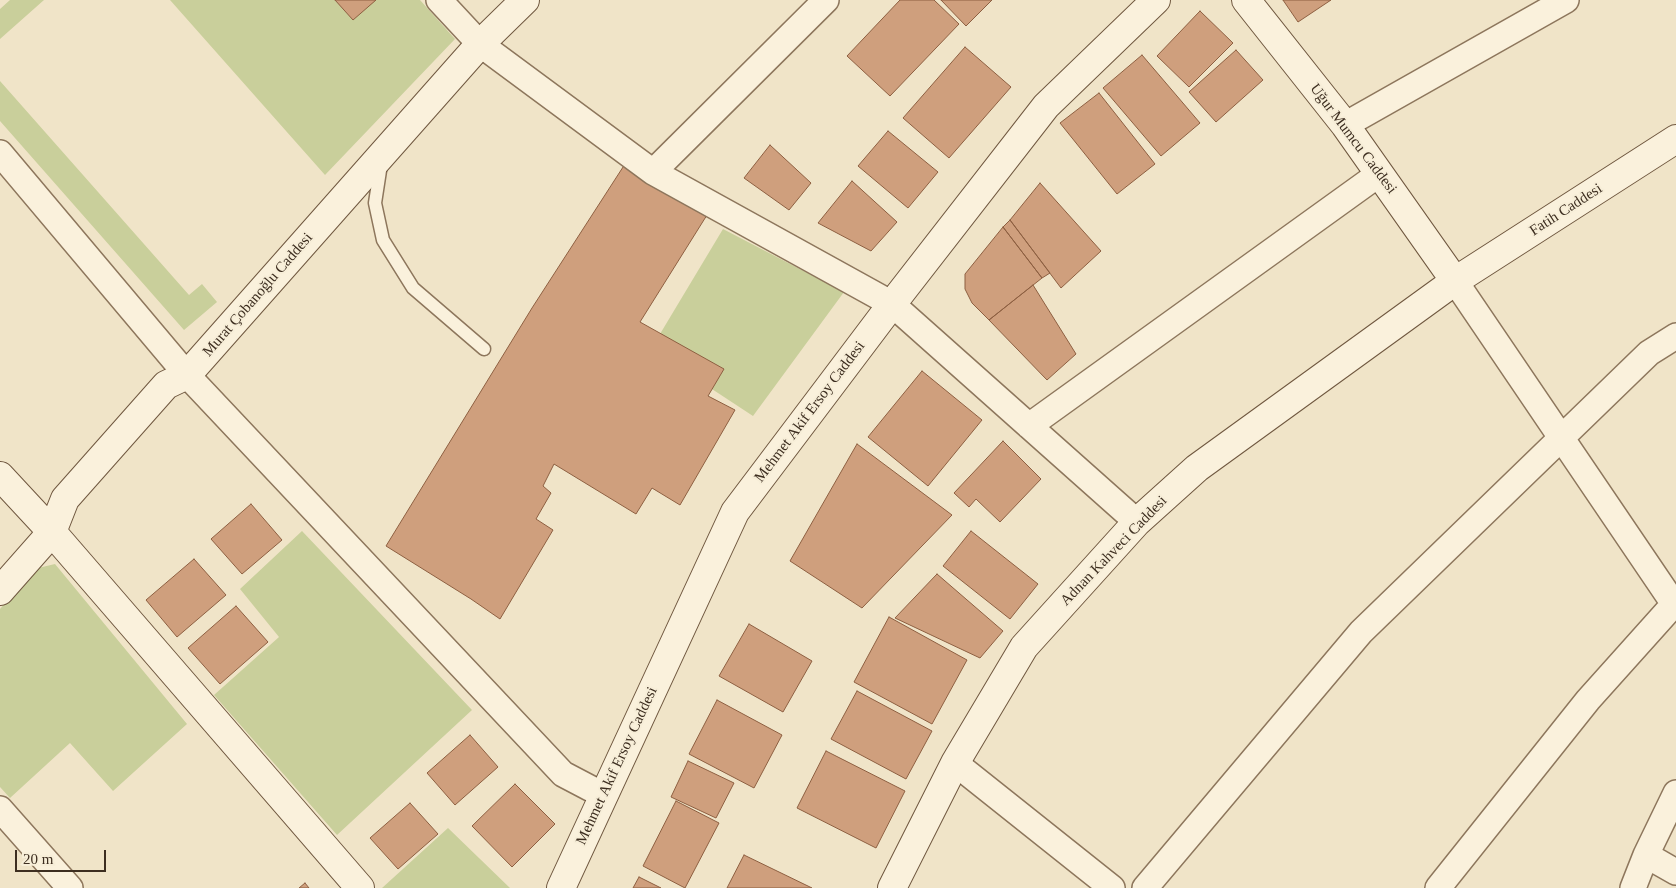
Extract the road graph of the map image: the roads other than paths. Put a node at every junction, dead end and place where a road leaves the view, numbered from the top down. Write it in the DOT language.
graph roads {
  1 [pos="439,0"];
  2 [pos="525,0"];
  3 [pos="826,0"];
  4 [pos="1156,0"];
  5 [pos="1246,0"];
  6 [pos="1566,0"];
  7 [pos="480,44"];
  8 [pos="1345,125"];
  9 [pos="1676,139"];
  10 [pos="0,153"];
  11 [pos="382,155"];
  12 [pos="653,172"];
  13 [pos="1379,174"];
  14 [pos="1455,281"];
  15 [pos="892,304"];
  16 [pos="1676,336"];
  17 [pos="484,349"];
  18 [pos="187,375"];
  19 [pos="1029,426"];
  20 [pos="1561,437"];
  21 [pos="0,476"];
  22 [pos="1137,522"];
  23 [pos="52,532"];
  24 [pos="0,591"];
  25 [pos="1675,606"];
  26 [pos="955,763"];
  27 [pos="1676,793"];
  28 [pos="603,795"];
  29 [pos="0,809"];
  30 [pos="1646,855"];
  31 [pos="1676,872"];
  32 [pos="70,888"];
  33 [pos="360,888"];
  34 [pos="562,888"];
  35 [pos="892,888"];
  36 [pos="1112,888"];
  37 [pos="1145,888"];
  38 [pos="1438,888"];
  39 [pos="1633,888"];
  1 -- 7 [label="street"];
  2 -- 7 [label="street, Murat Çobanoğlu Caddesi"];
  3 -- 12 [label="street"];
  4 -- 15 [label="street, Mehmet Akif Ersoy Caddesi"];
  5 -- 8 [label="street, Uğur Mumcu Caddesi"];
  6 -- 8 [label="street"];
  7 -- 11 [label="street, Murat Çobanoğlu Caddesi"];
  7 -- 12 [label="street"];
  8 -- 13 [label="street, Uğur Mumcu Caddesi"];
  9 -- 14 [label="street, Fatih Caddesi"];
  10 -- 18 [label="street"];
  11 -- 17 [label="lane"];
  11 -- 18 [label="street, Murat Çobanoğlu Caddesi"];
  12 -- 15 [label="street"];
  13 -- 14 [label="street, Uğur Mumcu Caddesi"];
  13 -- 19 [label="street"];
  14 -- 20 [label="street"];
  14 -- 22 [label="street, Adnan Kahveci Caddesi"];
  15 -- 19 [label="street"];
  15 -- 28 [label="street, Mehmet Akif Ersoy Caddesi"];
  16 -- 20 [label="street"];
  18 -- 23 [label="street, Murat Çobanoğlu Caddesi"];
  18 -- 28 [label="street"];
  19 -- 22 [label="street"];
  20 -- 25 [label="street"];
  20 -- 37 [label="street"];
  21 -- 23 [label="street"];
  22 -- 26 [label="street, Adnan Kahveci Caddesi"];
  23 -- 24 [label="street, Murat Çobanoğlu Caddesi"];
  23 -- 33 [label="street"];
  25 -- 38 [label="street"];
  26 -- 35 [label="street, Adnan Kahveci Caddesi"];
  26 -- 36 [label="street"];
  27 -- 30 [label="street"];
  28 -- 34 [label="street, Mehmet Akif Ersoy Caddesi"];
  29 -- 32 [label="street"];
  30 -- 31 [label="street"];
  30 -- 39 [label="street"];
}
